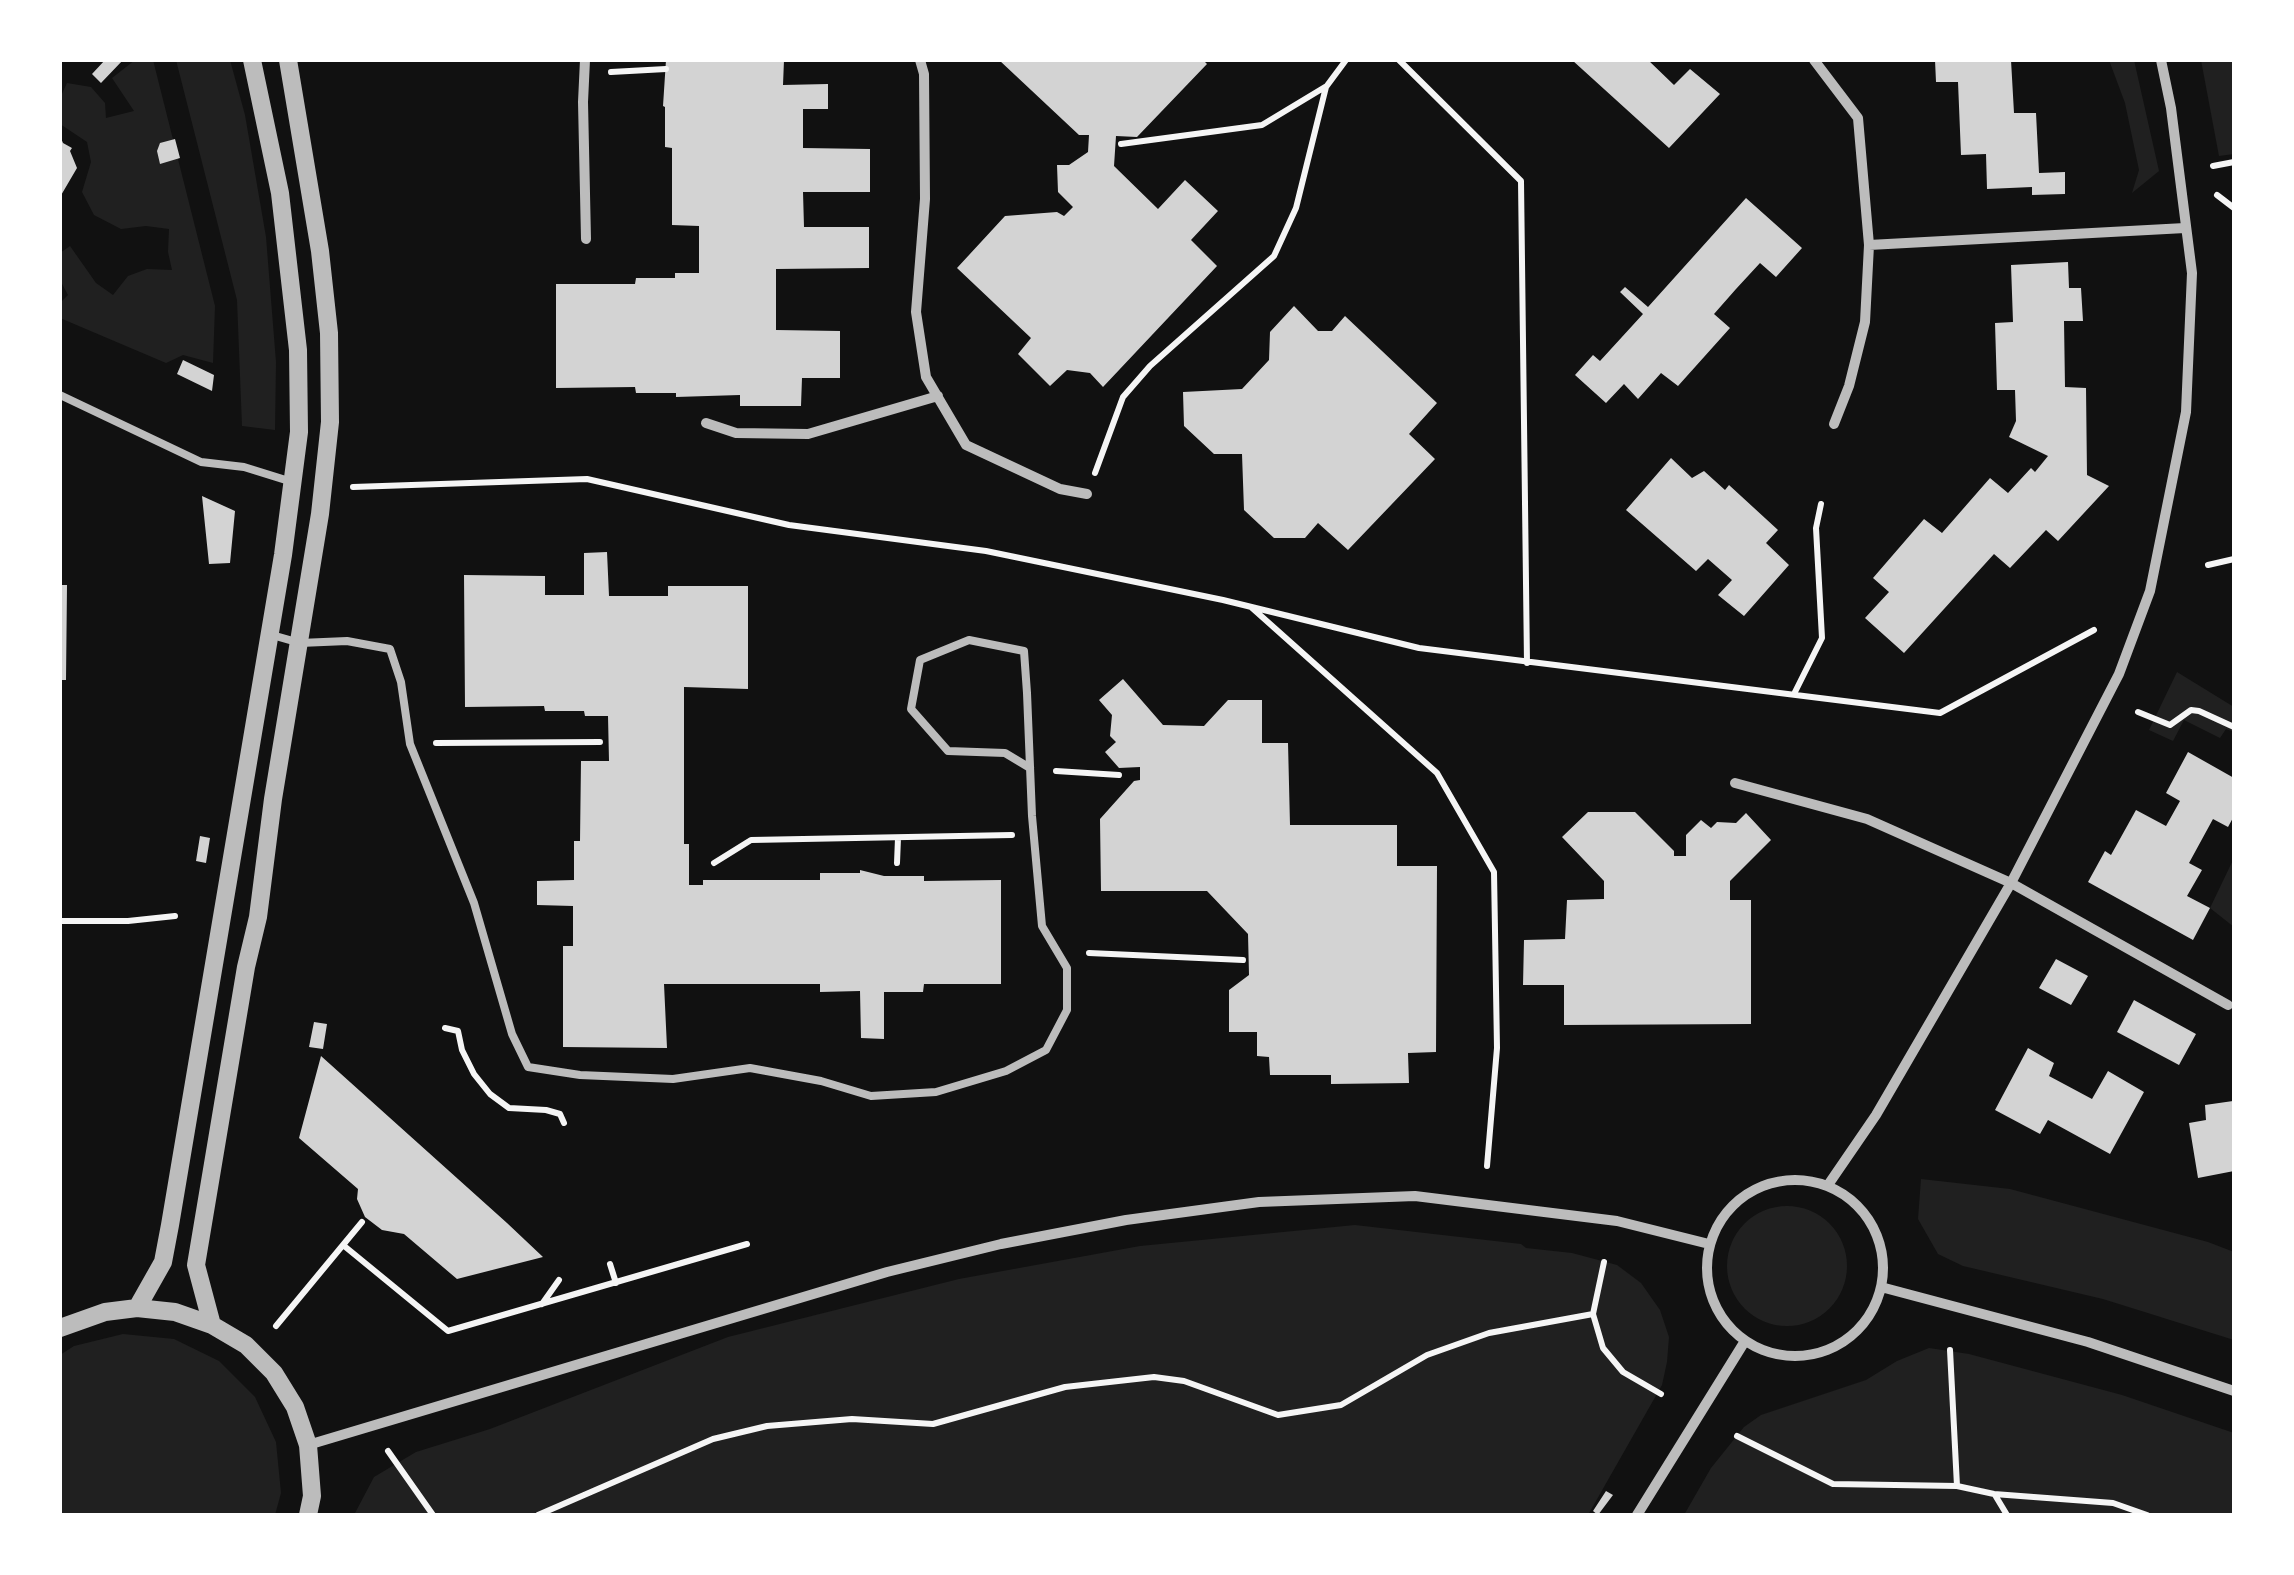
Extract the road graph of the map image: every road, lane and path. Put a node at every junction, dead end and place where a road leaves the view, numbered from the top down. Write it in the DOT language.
graph roads {
  1 [pos="252,60"];
  2 [pos="288,60"];
  3 [pos="920,60"];
  4 [pos="1346,60"];
  5 [pos="1399,60"];
  6 [pos="1814,60"];
  7 [pos="2160,60"];
  8 [pos="585,66"];
  9 [pos="666,70"];
  10 [pos="1326,87"];
  11 [pos="1121,144"];
  12 [pos="2234,162"];
  13 [pos="2213,166"];
  14 [pos="2217,194"];
  15 [pos="2234,208"];
  16 [pos="2186,228"];
  17 [pos="586,240"];
  18 [pos="1869,245"];
  19 [pos="60,395"];
  20 [pos="938,396"];
  21 [pos="706,423"];
  22 [pos="1834,424"];
  23 [pos="294,482"];
  24 [pos="352,487"];
  25 [pos="1087,494"];
  26 [pos="1822,504"];
  27 [pos="2234,559"];
  28 [pos="2208,565"];
  29 [pos="1250,606"];
  30 [pos="2094,630"];
  31 [pos="270,634"];
  32 [pos="300,644"];
  33 [pos="1527,663"];
  34 [pos="1794,694"];
  35 [pos="2138,712"];
  36 [pos="2234,727"];
  37 [pos="600,742"];
  38 [pos="410,744"];
  39 [pos="1030,768"];
  40 [pos="1119,775"];
  41 [pos="1735,783"];
  42 [pos="1033,834"];
  43 [pos="898,838"];
  44 [pos="714,863"];
  45 [pos="898,863"];
  46 [pos="2011,883"];
  47 [pos="174,916"];
  48 [pos="60,921"];
  49 [pos="1058,951"];
  50 [pos="1242,960"];
  51 [pos="2228,1005"];
  52 [pos="445,1028"];
  53 [pos="564,1122"];
  54 [pos="1487,1166"];
  55 [pos="1828,1185"];
  56 [pos="362,1222"];
  57 [pos="747,1244"];
  58 [pos="1709,1244"];
  59 [pos="343,1245"];
  60 [pos="1604,1262"];
  61 [pos="610,1264"];
  62 [pos="559,1280"];
  63 [pos="616,1283"];
  64 [pos="1882,1287"];
  65 [pos="541,1305"];
  66 [pos="137,1308"];
  67 [pos="1593,1314"];
  68 [pos="212,1324"];
  69 [pos="276,1326"];
  70 [pos="60,1328"];
  71 [pos="1745,1342"];
  72 [pos="1950,1350"];
  73 [pos="2234,1392"];
  74 [pos="1661,1394"];
  75 [pos="1737,1436"];
  76 [pos="308,1445"];
  77 [pos="388,1451"];
  78 [pos="1958,1486"];
  79 [pos="1994,1494"];
  80 [pos="308,1515"];
  81 [pos="433,1515"];
  82 [pos="538,1515"];
  83 [pos="1636,1515"];
  84 [pos="2008,1515"];
  85 [pos="2147,1515"];
  1 -- 23 [label="street"];
  2 -- 32 [label="street"];
  3 -- 20 [label="street"];
  4 -- 10 [label="path"];
  5 -- 33 [label="path"];
  6 -- 18 [label="street"];
  7 -- 16 [label="street"];
  8 -- 9 [label="path"];
  8 -- 17 [label="street"];
  10 -- 11 [label="path"];
  10 -- 25 [label="path"];
  12 -- 13 [label="path"];
  14 -- 15 [label="path"];
  16 -- 18 [label="street"];
  16 -- 46 [label="street"];
  18 -- 22 [label="street"];
  19 -- 23 [label="lane"];
  20 -- 21 [label="street"];
  20 -- 25 [label="street"];
  23 -- 31 [label="street"];
  24 -- 29 [label="path"];
  26 -- 34 [label="path"];
  27 -- 28 [label="path"];
  29 -- 33 [label="path"];
  29 -- 54 [label="path"];
  30 -- 34 [label="path"];
  31 -- 32 [label="lane"];
  31 -- 66 [label="street"];
  32 -- 38 [label="lane"];
  32 -- 68 [label="street"];
  33 -- 34 [label="path"];
  35 -- 36 [label="path"];
  37 -- 38 [label="path"];
  38 -- 49 [label="lane"];
  39 -- 39 [label="lane"];
  39 -- 40 [label="path"];
  39 -- 42 [label="lane"];
  41 -- 46 [label="street"];
  42 -- 43 [label="path"];
  42 -- 49 [label="lane"];
  43 -- 44 [label="path"];
  43 -- 45 [label="path"];
  46 -- 51 [label="street"];
  46 -- 55 [label="street"];
  47 -- 48 [label="path"];
  49 -- 50 [label="path"];
  52 -- 53 [label="path"];
  55 -- 58 [label="street"];
  55 -- 64 [label="street"];
  56 -- 59 [label="path"];
  57 -- 63 [label="path"];
  58 -- 71 [label="street"];
  58 -- 76 [label="street"];
  59 -- 65 [label="path"];
  59 -- 69 [label="path"];
  60 -- 67 [label="path"];
  61 -- 63 [label="path"];
  62 -- 65 [label="path"];
  63 -- 65 [label="path"];
  64 -- 71 [label="street"];
  64 -- 73 [label="street"];
  66 -- 68 [label="street"];
  66 -- 70 [label="street"];
  67 -- 74 [label="path"];
  67 -- 82 [label="path"];
  68 -- 76 [label="street"];
  71 -- 83 [label="street"];
  72 -- 78 [label="path"];
  75 -- 78 [label="path"];
  76 -- 80 [label="street"];
  77 -- 81 [label="path"];
  78 -- 79 [label="path"];
  79 -- 84 [label="path"];
  79 -- 85 [label="path"];
}
